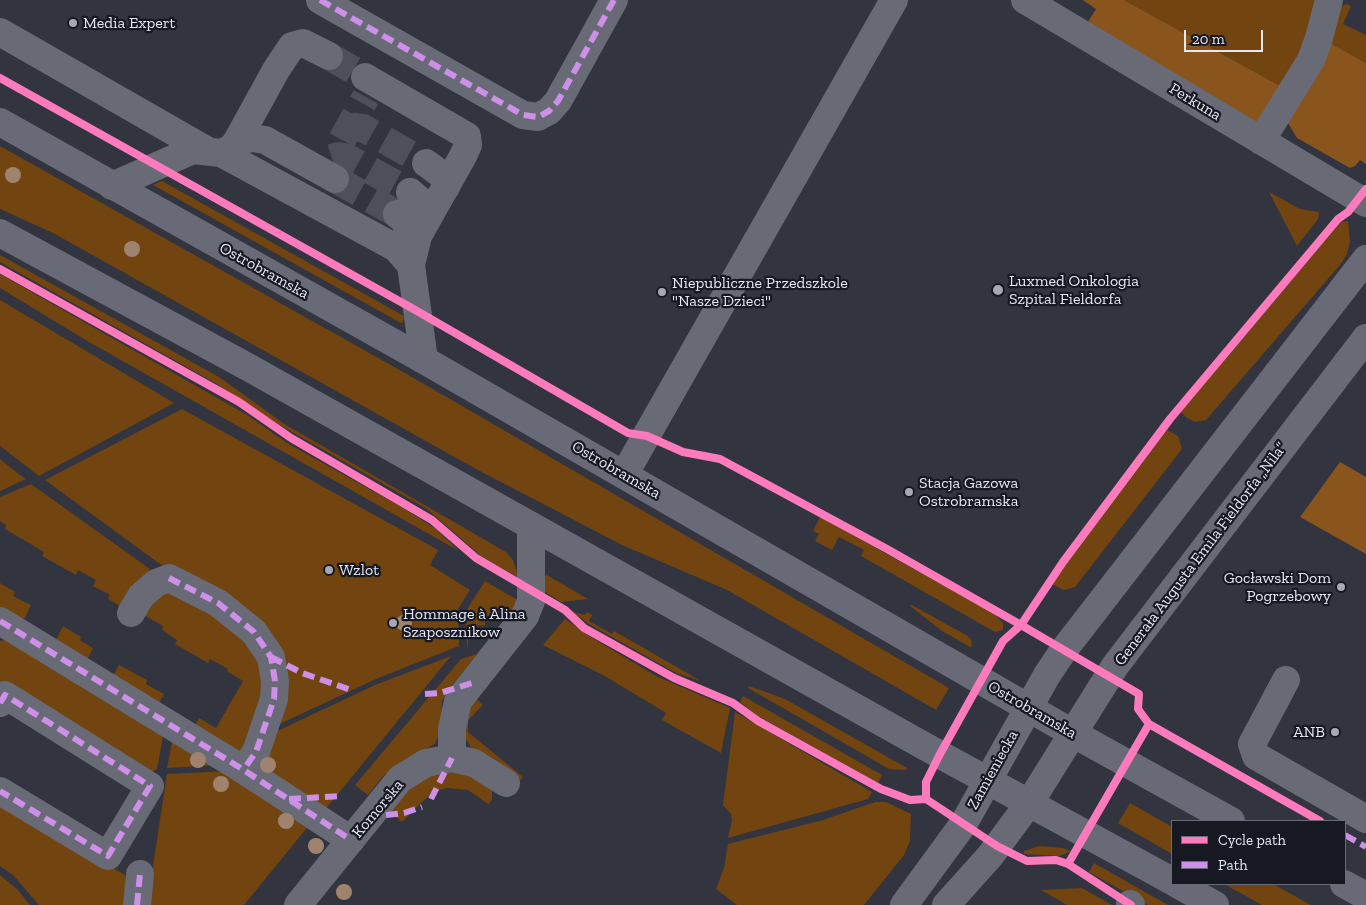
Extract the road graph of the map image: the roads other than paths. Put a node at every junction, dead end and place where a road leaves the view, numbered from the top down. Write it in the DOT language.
graph roads {
  1 [pos="320,0"];
  2 [pos="614,0"];
  3 [pos="894,0"];
  4 [pos="1025,0"];
  5 [pos="1328,0"];
  6 [pos="0,32"];
  7 [pos="329,56"];
  8 [pos="372,88"];
  9 [pos="0,122"];
  10 [pos="1261,141"];
  11 [pos="221,148"];
  12 [pos="426,163"];
  13 [pos="326,172"];
  14 [pos="112,186"];
  15 [pos="446,187"];
  16 [pos="1366,203"];
  17 [pos="426,221"];
  18 [pos="0,233"];
  19 [pos="412,256"];
  20 [pos="1366,259"];
  21 [pos="1366,338"];
  22 [pos="424,360"];
  23 [pos="624,474"];
  24 [pos="530,526"];
  25 [pos="131,613"];
  26 [pos="0,621"];
  27 [pos="1286,680"];
  28 [pos="0,703"];
  29 [pos="1028,707"];
  30 [pos="1074,734"];
  31 [pos="452,758"];
  32 [pos="243,770"];
  33 [pos="988,780"];
  34 [pos="506,783"];
  35 [pos="0,791"];
  36 [pos="1030,802"];
  37 [pos="1366,819"];
  38 [pos="1229,820"];
  39 [pos="351,840"];
  40 [pos="140,874"];
  41 [pos="1171,880"];
  42 [pos="1179,885"];
  43 [pos="1346,885"];
  44 [pos="1366,896"];
  45 [pos="138,905"];
  46 [pos="298,905"];
  47 [pos="904,905"];
  48 [pos="946,905"];
  49 [pos="1215,905"];
  1 -- 2 [label="street"];
  3 -- 23 [label="street"];
  4 -- 10 [label="street, Perkuna"];
  5 -- 10 [label="street"];
  6 -- 11 [label="street"];
  7 -- 11 [label="street"];
  8 -- 15 [label="street"];
  9 -- 14 [label="main road, Ostrobramska"];
  10 -- 16 [label="street, Perkuna"];
  11 -- 13 [label="street"];
  11 -- 14 [label="street"];
  11 -- 19 [label="street"];
  12 -- 15 [label="street"];
  14 -- 22 [label="main road, Ostrobramska"];
  15 -- 17 [label="street"];
  17 -- 19 [label="street"];
  17 -- 19 [label="street"];
  18 -- 24 [label="main road"];
  19 -- 22 [label="street"];
  20 -- 29 [label="street"];
  21 -- 30 [label="street, Generała Augusta Emila Fieldorfa „Nila”"];
  22 -- 23 [label="main road, Ostrobramska"];
  23 -- 29 [label="main road, Ostrobramska"];
  24 -- 31 [label="street"];
  24 -- 33 [label="main road"];
  25 -- 32 [label="street"];
  26 -- 32 [label="street"];
  27 -- 37 [label="street"];
  28 -- 35 [label="street"];
  29 -- 30 [label="main road, Ostrobramska"];
  29 -- 33 [label="street, Zamieniecka"];
  30 -- 36 [label="street, Generała Augusta Emila Fieldorfa „Nila”"];
  30 -- 38 [label="main road, Ostrobramska"];
  31 -- 34 [label="street, Komorska"];
  31 -- 39 [label="street, Komorska"];
  32 -- 39 [label="street"];
  33 -- 36 [label="main road"];
  33 -- 47 [label="street, Zamieniecka"];
  36 -- 41 [label="main road"];
  36 -- 48 [label="street"];
  39 -- 46 [label="street, Komorska"];
  40 -- 45 [label="street"];
  42 -- 49 [label="main road"];
  43 -- 44 [label="main road"];
}
